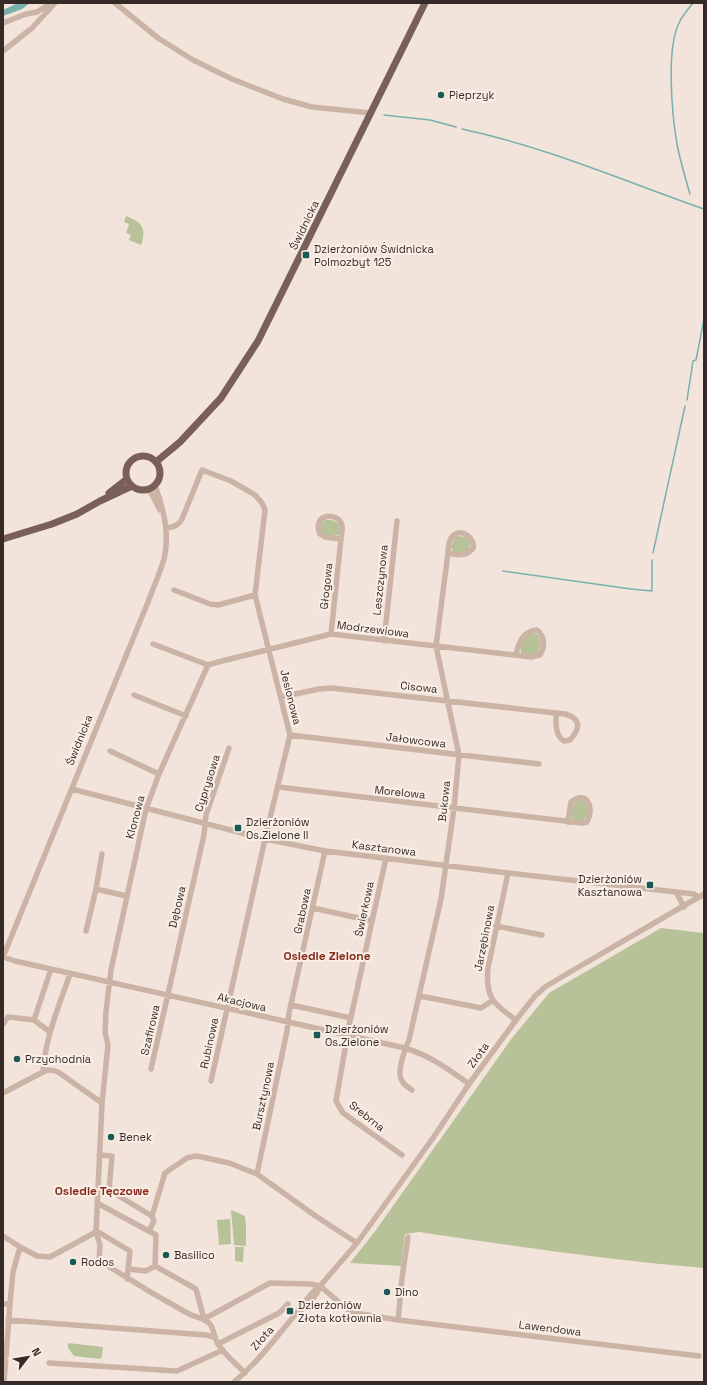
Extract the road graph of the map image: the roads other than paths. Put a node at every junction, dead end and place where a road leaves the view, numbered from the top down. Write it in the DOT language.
graph roads {
  1 [pos="51,3"];
  2 [pos="54,3"];
  3 [pos="115,3"];
  4 [pos="425,3"];
  5 [pos="3,23"];
  6 [pos="3,51"];
  7 [pos="371,113"];
  8 [pos="158,465"];
  9 [pos="127,479"];
  10 [pos="132,486"];
  11 [pos="152,488"];
  12 [pos="100,501"];
  13 [pos="397,522"];
  14 [pos="166,528"];
  15 [pos="3,539"];
  16 [pos="341,539"];
  17 [pos="448,553"];
  18 [pos="174,590"];
  19 [pos="254,595"];
  20 [pos="331,634"];
  21 [pos="384,640"];
  22 [pos="153,644"];
  23 [pos="436,646"];
  24 [pos="268,649"];
  25 [pos="516,654"];
  26 [pos="208,666"];
  27 [pos="134,695"];
  28 [pos="281,697"];
  29 [pos="448,700"];
  30 [pos="556,714"];
  31 [pos="186,716"];
  32 [pos="290,736"];
  33 [pos="229,748"];
  34 [pos="110,751"];
  35 [pos="459,755"];
  36 [pos="539,764"];
  37 [pos="159,774"];
  38 [pos="278,787"];
  39 [pos="72,789"];
  40 [pos="454,808"];
  41 [pos="146,809"];
  42 [pos="568,822"];
  43 [pos="205,824"];
  44 [pos="265,839"];
  45 [pos="325,851"];
  46 [pos="102,854"];
  47 [pos="386,858"];
  48 [pos="447,866"];
  49 [pos="508,873"];
  50 [pos="96,889"];
  51 [pos="676,892"];
  52 [pos="127,896"];
  53 [pos="701,896"];
  54 [pos="684,907"];
  55 [pos="313,908"];
  56 [pos="372,921"];
  57 [pos="496,926"];
  58 [pos="86,931"];
  59 [pos="542,935"];
  60 [pos="3,957"];
  61 [pos="51,970"];
  62 [pos="70,974"];
  63 [pos="109,983"];
  64 [pos="168,996"];
  65 [pos="420,996"];
  66 [pos="492,1001"];
  67 [pos="291,1005"];
  68 [pos="227,1009"];
  69 [pos="351,1018"];
  70 [pos="34,1020"];
  71 [pos="516,1020"];
  72 [pos="288,1022"];
  73 [pos="3,1024"];
  74 [pos="50,1032"];
  75 [pos="348,1036"];
  76 [pos="405,1048"];
  77 [pos="151,1068"];
  78 [pos="43,1072"];
  79 [pos="211,1081"];
  80 [pos="469,1084"];
  81 [pos="412,1090"];
  82 [pos="3,1094"];
  83 [pos="102,1103"];
  84 [pos="402,1155"];
  85 [pos="99,1156"];
  86 [pos="257,1174"];
  87 [pos="97,1203"];
  88 [pos="152,1216"];
  89 [pos="149,1231"];
  90 [pos="96,1232"];
  91 [pos="3,1236"];
  92 [pos="408,1237"];
  93 [pos="357,1243"];
  94 [pos="20,1247"];
  95 [pos="155,1266"];
  96 [pos="129,1269"];
  97 [pos="127,1279"];
  98 [pos="320,1286"];
  99 [pos="3,1304"];
  100 [pos="10,1304"];
  101 [pos="288,1304"];
  102 [pos="204,1319"];
  103 [pos="8,1320"];
  104 [pos="398,1320"];
  105 [pos="214,1338"];
  106 [pos="218,1344"];
  107 [pos="223,1350"];
  108 [pos="699,1356"];
  109 [pos="49,1363"];
  110 [pos="245,1373"];
  111 [pos="4,1382"];
  112 [pos="234,1382"];
  113 [pos="241,1382"];
  1 -- 5 [label="street"];
  2 -- 6 [label="street"];
  3 -- 7 [label="street"];
  4 -- 7 [label="main road, Świdnicka"];
  7 -- 8 [label="main road, Świdnicka"];
  8 -- 9 [label="main road"];
  8 -- 11 [label="main road"];
  9 -- 10 [label="main road"];
  9 -- 12 [label="main road"];
  10 -- 11 [label="main road"];
  10 -- 12 [label="main road"];
  11 -- 14 [label="street, Świdnicka"];
  12 -- 15 [label="main road"];
  13 -- 21 [label="street, Leszczynowa"];
  14 -- 19 [label="street, Jesionowa"];
  14 -- 39 [label="street, Świdnicka"];
  16 -- 16 [label="street, Głogowa"];
  16 -- 20 [label="street, Głogowa"];
  17 -- 17 [label="street, Bukowa"];
  17 -- 23 [label="street, Bukowa"];
  18 -- 19 [label="street"];
  19 -- 24 [label="street, Jesionowa"];
  20 -- 21 [label="street, Modrzewiowa"];
  20 -- 24 [label="street, Modrzewiowa"];
  21 -- 23 [label="street, Modrzewiowa"];
  22 -- 26 [label="street"];
  23 -- 25 [label="street, Modrzewiowa"];
  23 -- 29 [label="street, Bukowa"];
  24 -- 26 [label="street, Modrzewiowa"];
  24 -- 28 [label="street, Jesionowa"];
  25 -- 25 [label="street, Modrzewiowa"];
  26 -- 31 [label="street, Klonowa"];
  27 -- 31 [label="street"];
  28 -- 29 [label="street, Cisowa"];
  28 -- 32 [label="street, Jesionowa"];
  29 -- 30 [label="street, Cisowa"];
  29 -- 35 [label="street, Bukowa"];
  30 -- 30 [label="street, Cisowa"];
  31 -- 37 [label="street, Klonowa"];
  32 -- 35 [label="street, Jałowcowa"];
  32 -- 38 [label="street, Jesionowa"];
  33 -- 43 [label="street, Cyprysowa"];
  34 -- 37 [label="street"];
  35 -- 36 [label="street, Jałowcowa"];
  35 -- 40 [label="street, Bukowa"];
  37 -- 41 [label="street, Klonowa"];
  38 -- 40 [label="street, Morelowa"];
  38 -- 44 [label="street, Jesionowa"];
  39 -- 41 [label="street, Kasztanowa"];
  39 -- 60 [label="street, Świdnicka"];
  40 -- 42 [label="street, Morelowa"];
  40 -- 48 [label="street, Bukowa"];
  41 -- 43 [label="street, Kasztanowa"];
  41 -- 52 [label="street, Klonowa"];
  42 -- 42 [label="street, Morelowa"];
  43 -- 44 [label="street, Kasztanowa"];
  43 -- 64 [label="street, Dębowa"];
  44 -- 45 [label="street, Kasztanowa"];
  44 -- 68 [label="street, Jesionowa"];
  45 -- 47 [label="street, Kasztanowa"];
  45 -- 55 [label="street, Grabowa"];
  46 -- 50 [label="street"];
  47 -- 48 [label="street, Kasztanowa"];
  47 -- 56 [label="street, Świerkowa"];
  48 -- 49 [label="street, Kasztanowa"];
  48 -- 65 [label="street, Bukowa"];
  49 -- 51 [label="street, Kasztanowa"];
  49 -- 57 [label="street, Jarzębinowa"];
  50 -- 52 [label="street"];
  50 -- 58 [label="street"];
  51 -- 53 [label="street, Kasztanowa"];
  51 -- 54 [label="street"];
  52 -- 63 [label="street, Klonowa"];
  53 -- 54 [label="street, Złota"];
  54 -- 71 [label="street, Złota"];
  55 -- 56 [label="street"];
  55 -- 67 [label="street, Grabowa"];
  56 -- 69 [label="street, Świerkowa"];
  57 -- 59 [label="street"];
  57 -- 66 [label="street, Jarzębinowa"];
  60 -- 61 [label="street, Akacjowa"];
  61 -- 62 [label="street, Akacjowa"];
  61 -- 70 [label="street"];
  62 -- 63 [label="street, Akacjowa"];
  62 -- 74 [label="street"];
  63 -- 64 [label="street, Akacjowa"];
  63 -- 83 [label="street, Klonowa"];
  64 -- 68 [label="street, Akacjowa"];
  64 -- 77 [label="street, Szafirowa"];
  65 -- 66 [label="street"];
  65 -- 76 [label="street, Bukowa"];
  66 -- 71 [label="street"];
  67 -- 69 [label="street"];
  67 -- 72 [label="street, Grabowa"];
  68 -- 72 [label="street, Akacjowa"];
  68 -- 79 [label="street, Rubinowa"];
  69 -- 75 [label="street, Świerkowa"];
  70 -- 73 [label="street"];
  70 -- 74 [label="street"];
  71 -- 80 [label="street, Złota"];
  72 -- 75 [label="street, Akacjowa"];
  72 -- 86 [label="street, Bursztynowa"];
  74 -- 78 [label="street"];
  75 -- 76 [label="street, Akacjowa"];
  75 -- 84 [label="street, Srebrna"];
  76 -- 80 [label="street, Akacjowa"];
  76 -- 81 [label="street, Bukowa"];
  78 -- 82 [label="street"];
  78 -- 83 [label="street"];
  80 -- 93 [label="street, Złota"];
  83 -- 85 [label="street, Klonowa"];
  85 -- 87 [label="street, Klonowa"];
  85 -- 88 [label="street"];
  86 -- 88 [label="street"];
  86 -- 93 [label="street"];
  87 -- 89 [label="street"];
  87 -- 90 [label="street, Klonowa"];
  88 -- 89 [label="street"];
  89 -- 95 [label="street"];
  90 -- 94 [label="street"];
  90 -- 96 [label="street"];
  90 -- 97 [label="street, Klonowa"];
  91 -- 94 [label="street"];
  92 -- 104 [label="street"];
  93 -- 98 [label="street, Złota"];
  94 -- 100 [label="street"];
  95 -- 96 [label="street"];
  95 -- 102 [label="street"];
  96 -- 97 [label="street"];
  97 -- 102 [label="street, Klonowa"];
  98 -- 102 [label="street"];
  98 -- 104 [label="street, Lawendowa"];
  98 -- 110 [label="street, Złota"];
  99 -- 100 [label="street"];
  100 -- 103 [label="street"];
  101 -- 106 [label="street"];
  102 -- 105 [label="street"];
  103 -- 105 [label="street"];
  103 -- 111 [label="street"];
  104 -- 108 [label="street, Lawendowa"];
  105 -- 106 [label="street"];
  106 -- 107 [label="street"];
  107 -- 109 [label="street"];
  107 -- 110 [label="street"];
  110 -- 112 [label="street, Złota"];
  110 -- 113 [label="street, Złota"];
}
